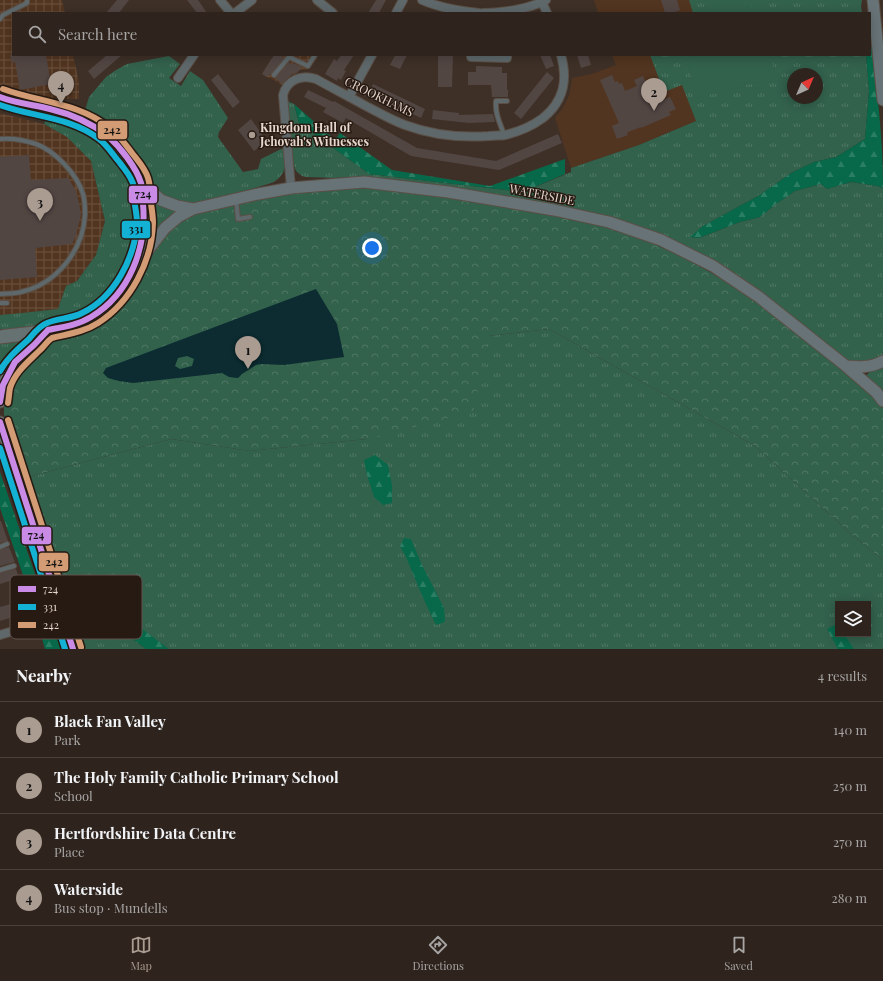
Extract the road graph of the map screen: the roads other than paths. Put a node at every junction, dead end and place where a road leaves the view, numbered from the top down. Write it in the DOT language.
graph roads {
  1 [pos="27,0"];
  2 [pos="220,0"];
  3 [pos="252,0"];
  4 [pos="317,0"];
  5 [pos="403,0"];
  6 [pos="422,0"];
  7 [pos="873,0"];
  8 [pos="544,1"];
  9 [pos="230,12"];
  10 [pos="236,12"];
  11 [pos="332,12"];
  12 [pos="397,12"];
  13 [pos="469,12"];
  14 [pos="506,12"];
  15 [pos="547,12"];
  16 [pos="0,18"];
  17 [pos="193,56"];
  18 [pos="289,56"];
  19 [pos="289,56"];
  20 [pos="314,56"];
  21 [pos="371,56"];
  22 [pos="507,56"];
  23 [pos="561,56"];
  24 [pos="471,57"];
  25 [pos="274,75"];
  26 [pos="178,78"];
  27 [pos="0,97"];
  28 [pos="349,97"];
  29 [pos="883,100"];
  30 [pos="507,101"];
  31 [pos="504,135"];
  32 [pos="0,139"];
  33 [pos="141,183"];
  34 [pos="291,188"];
  35 [pos="236,199"];
  36 [pos="193,208"];
  37 [pos="250,218"];
  38 [pos="135,267"];
  39 [pos="0,294"];
  40 [pos="0,303"];
  41 [pos="8,303"];
  42 [pos="48,330"];
  43 [pos="0,337"];
  44 [pos="883,361"];
  45 [pos="846,366"];
  46 [pos="883,401"];
  47 [pos="0,402"];
  48 [pos="0,422"];
  49 [pos="7,544"];
  50 [pos="0,547"];
  51 [pos="14,566"];
  52 [pos="0,570"];
  53 [pos="49,575"];
  54 [pos="10,632"];
  55 [pos="0,635"];
  56 [pos="70,639"];
  57 [pos="73,649"];
  1 -- 16 [label="lane"];
  2 -- 9 [label="street"];
  3 -- 10 [label="street"];
  4 -- 11 [label="street"];
  5 -- 12 [label="street"];
  6 -- 13 [label="street"];
  7 -- 29 [label="main road"];
  8 -- 14 [label="street"];
  8 -- 15 [label="street"];
  17 -- 26 [label="street"];
  18 -- 20 [label="lane"];
  19 -- 25 [label="lane"];
  21 -- 28 [label="street"];
  22 -- 24 [label="street"];
  23 -- 31 [label="street, CROOKHAMS"];
  27 -- 33 [label="main road"];
  28 -- 31 [label="street, CROOKHAMS"];
  28 -- 34 [label="street, CROOKHAMS"];
  30 -- 31 [label="lane"];
  32 -- 39 [label="lane"];
  33 -- 36 [label="main road, WATERSIDE"];
  33 -- 38 [label="main road"];
  34 -- 35 [label="main road, WATERSIDE"];
  34 -- 45 [label="main road, WATERSIDE"];
  35 -- 36 [label="main road, WATERSIDE"];
  35 -- 37 [label="lane"];
  36 -- 38 [label="main road, WATERSIDE"];
  38 -- 42 [label="main road"];
  40 -- 41 [label="lane"];
  42 -- 43 [label="main road"];
  42 -- 47 [label="main road"];
  44 -- 45 [label="main road"];
  45 -- 46 [label="main road, WATERSIDE"];
  48 -- 53 [label="main road"];
  49 -- 50 [label="lane"];
  51 -- 52 [label="lane"];
  54 -- 55 [label="street"];
  56 -- 57 [label="main road"];
}
